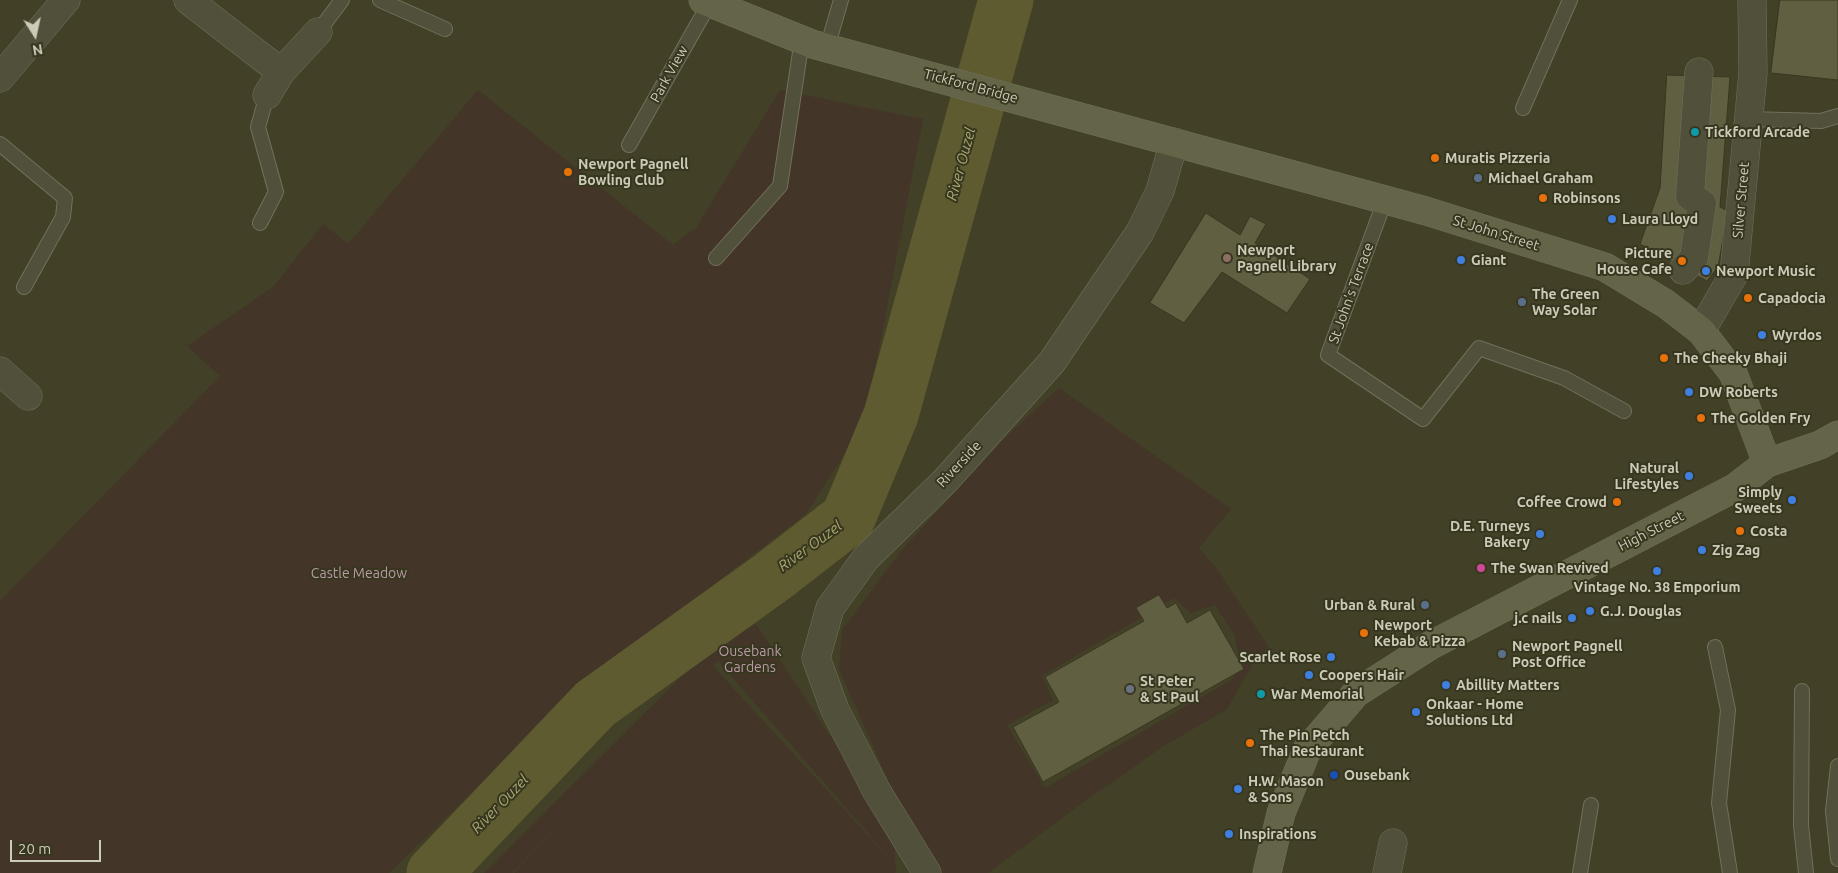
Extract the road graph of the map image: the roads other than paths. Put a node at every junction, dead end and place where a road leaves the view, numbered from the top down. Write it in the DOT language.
graph roads {
  1 [pos="66,0"];
  2 [pos="188,0"];
  3 [pos="342,0"];
  4 [pos="380,0"];
  5 [pos="841,0"];
  6 [pos="1570,0"];
  7 [pos="1752,0"];
  8 [pos="706,2"];
  9 [pos="445,28"];
  10 [pos="318,32"];
  11 [pos="814,44"];
  12 [pos="281,72"];
  13 [pos="1699,72"];
  14 [pos="0,78"];
  15 [pos="267,95"];
  16 [pos="1523,108"];
  17 [pos="1838,116"];
  18 [pos="1748,119"];
  19 [pos="1131,129"];
  20 [pos="1174,142"];
  21 [pos="0,144"];
  22 [pos="629,145"];
  23 [pos="1384,200"];
  24 [pos="260,223"];
  25 [pos="716,258"];
  26 [pos="1683,270"];
  27 [pos="24,287"];
  28 [pos="1701,331"];
  29 [pos="0,371"];
  30 [pos="28,396"];
  31 [pos="1624,411"];
  32 [pos="1838,435"];
  33 [pos="1766,463"];
  34 [pos="1715,647"];
  35 [pos="1802,691"];
  36 [pos="1838,766"];
  37 [pos="1591,805"];
  38 [pos="1393,843"];
  39 [pos="1838,859"];
  40 [pos="927,873"];
  41 [pos="1267,873"];
  42 [pos="1387,873"];
  43 [pos="1580,873"];
  44 [pos="1730,873"];
  45 [pos="1806,873"];
  1 -- 14 [label="street"];
  2 -- 12 [label="street"];
  3 -- 10 [label="lane"];
  4 -- 9 [label="lane"];
  5 -- 11 [label="lane"];
  6 -- 16 [label="lane"];
  7 -- 18 [label="street, Silver Street"];
  8 -- 11 [label="main road, Tickford Bridge"];
  8 -- 22 [label="lane, Park View"];
  10 -- 12 [label="street"];
  11 -- 19 [label="main road, Tickford Bridge"];
  11 -- 25 [label="lane"];
  12 -- 15 [label="street"];
  13 -- 26 [label="street"];
  15 -- 24 [label="lane"];
  17 -- 18 [label="lane"];
  18 -- 28 [label="street, Silver Street"];
  19 -- 20 [label="main road, St John Street"];
  20 -- 23 [label="main road, St John Street"];
  20 -- 40 [label="street, Riverside"];
  21 -- 27 [label="lane"];
  23 -- 28 [label="main road, St John Street"];
  23 -- 31 [label="lane, St John's Terrace"];
  28 -- 33 [label="main road, St John Street"];
  29 -- 30 [label="street"];
  32 -- 33 [label="main road, High Street"];
  33 -- 41 [label="main road, High Street"];
  34 -- 44 [label="lane"];
  35 -- 45 [label="lane"];
  36 -- 39 [label="lane"];
  37 -- 43 [label="lane"];
  38 -- 42 [label="street"];
}
